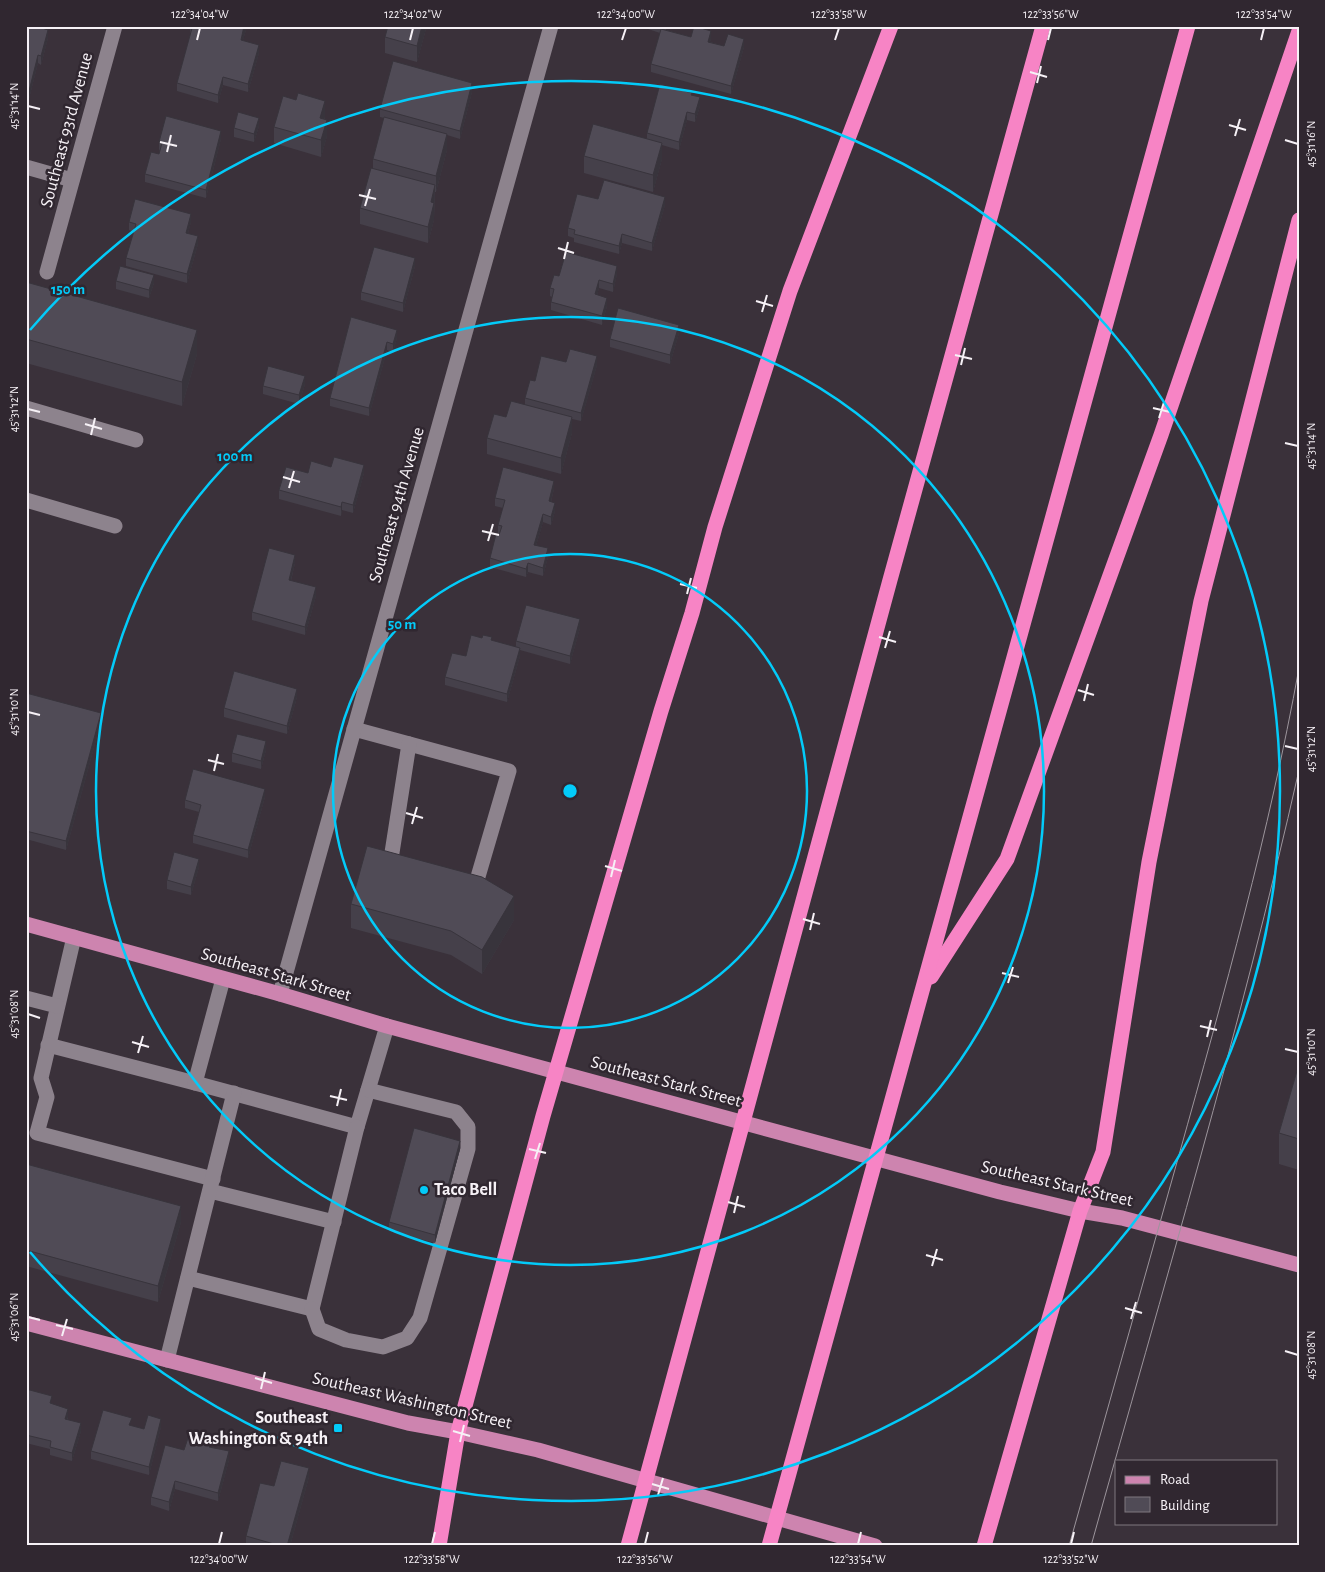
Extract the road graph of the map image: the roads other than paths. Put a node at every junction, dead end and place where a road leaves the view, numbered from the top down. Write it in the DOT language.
graph roads {
  1 [pos="115,26"];
  2 [pos="551,26"];
  3 [pos="890,26"];
  4 [pos="1038,26"];
  5 [pos="1043,26"];
  6 [pos="1188,26"];
  7 [pos="1299,31"];
  8 [pos="1038,45"];
  9 [pos="26,167"];
  10 [pos="72,180"];
  11 [pos="1299,220"];
  12 [pos="47,272"];
  13 [pos="26,408"];
  14 [pos="136,440"];
  15 [pos="26,500"];
  16 [pos="115,526"];
  17 [pos="354,729"];
  18 [pos="409,744"];
  19 [pos="391,859"];
  20 [pos="475,887"];
  21 [pos="26,924"];
  22 [pos="74,937"];
  23 [pos="223,979"];
  24 [pos="923,990"];
  25 [pos="280,994"];
  26 [pos="26,998"];
  27 [pos="57,1006"];
  28 [pos="388,1026"];
  29 [pos="48,1045"];
  30 [pos="556,1072"];
  31 [pos="33,1076"];
  32 [pos="195,1083"];
  33 [pos="368,1090"];
  34 [pos="234,1093"];
  35 [pos="357,1127"];
  36 [pos="211,1185"];
  37 [pos="1080,1211"];
  38 [pos="334,1222"];
  39 [pos="1299,1265"];
  40 [pos="188,1278"];
  41 [pos="312,1309"];
  42 [pos="26,1323"];
  43 [pos="167,1360"];
  44 [pos="458,1432"];
  45 [pos="439,1546"];
  46 [pos="628,1546"];
  47 [pos="769,1546"];
  48 [pos="875,1546"];
  49 [pos="984,1546"];
  1 -- 10 [label="street, Southeast 93rd Avenue"];
  2 -- 17 [label="street, Southeast 94th Avenue"];
  3 -- 30 [label="highway"];
  4 -- 8 [label="highway"];
  5 -- 8 [label="highway"];
  6 -- 24 [label="highway"];
  7 -- 24 [label="highway"];
  8 -- 46 [label="highway"];
  9 -- 10 [label="street"];
  10 -- 12 [label="street, Southeast 93rd Avenue"];
  11 -- 37 [label="highway"];
  13 -- 14 [label="street"];
  15 -- 16 [label="street"];
  17 -- 18 [label="street"];
  17 -- 25 [label="street, Southeast 94th Avenue"];
  18 -- 19 [label="street"];
  18 -- 20 [label="street"];
  21 -- 22 [label="main road, Southeast Stark Street"];
  22 -- 23 [label="main road, Southeast Stark Street"];
  22 -- 27 [label="street"];
  23 -- 25 [label="main road, Southeast Stark Street"];
  23 -- 32 [label="street"];
  24 -- 47 [label="highway"];
  25 -- 28 [label="main road, Southeast Stark Street"];
  26 -- 27 [label="street"];
  27 -- 29 [label="street"];
  28 -- 30 [label="main road, Southeast Stark Street"];
  28 -- 33 [label="street"];
  29 -- 31 [label="street"];
  29 -- 32 [label="street"];
  30 -- 37 [label="main road, Southeast Stark Street"];
  30 -- 44 [label="highway"];
  31 -- 36 [label="street"];
  32 -- 34 [label="street"];
  33 -- 35 [label="street"];
  33 -- 41 [label="street"];
  34 -- 35 [label="street"];
  34 -- 36 [label="street"];
  35 -- 38 [label="street"];
  36 -- 38 [label="street"];
  36 -- 40 [label="street"];
  37 -- 39 [label="main road, Southeast Stark Street"];
  37 -- 49 [label="highway"];
  38 -- 41 [label="street"];
  40 -- 41 [label="street"];
  40 -- 43 [label="street"];
  42 -- 43 [label="main road, Southeast Washington Street"];
  43 -- 44 [label="main road, Southeast Washington Street"];
  44 -- 45 [label="highway"];
  44 -- 48 [label="main road, Southeast Washington Street"];
}
